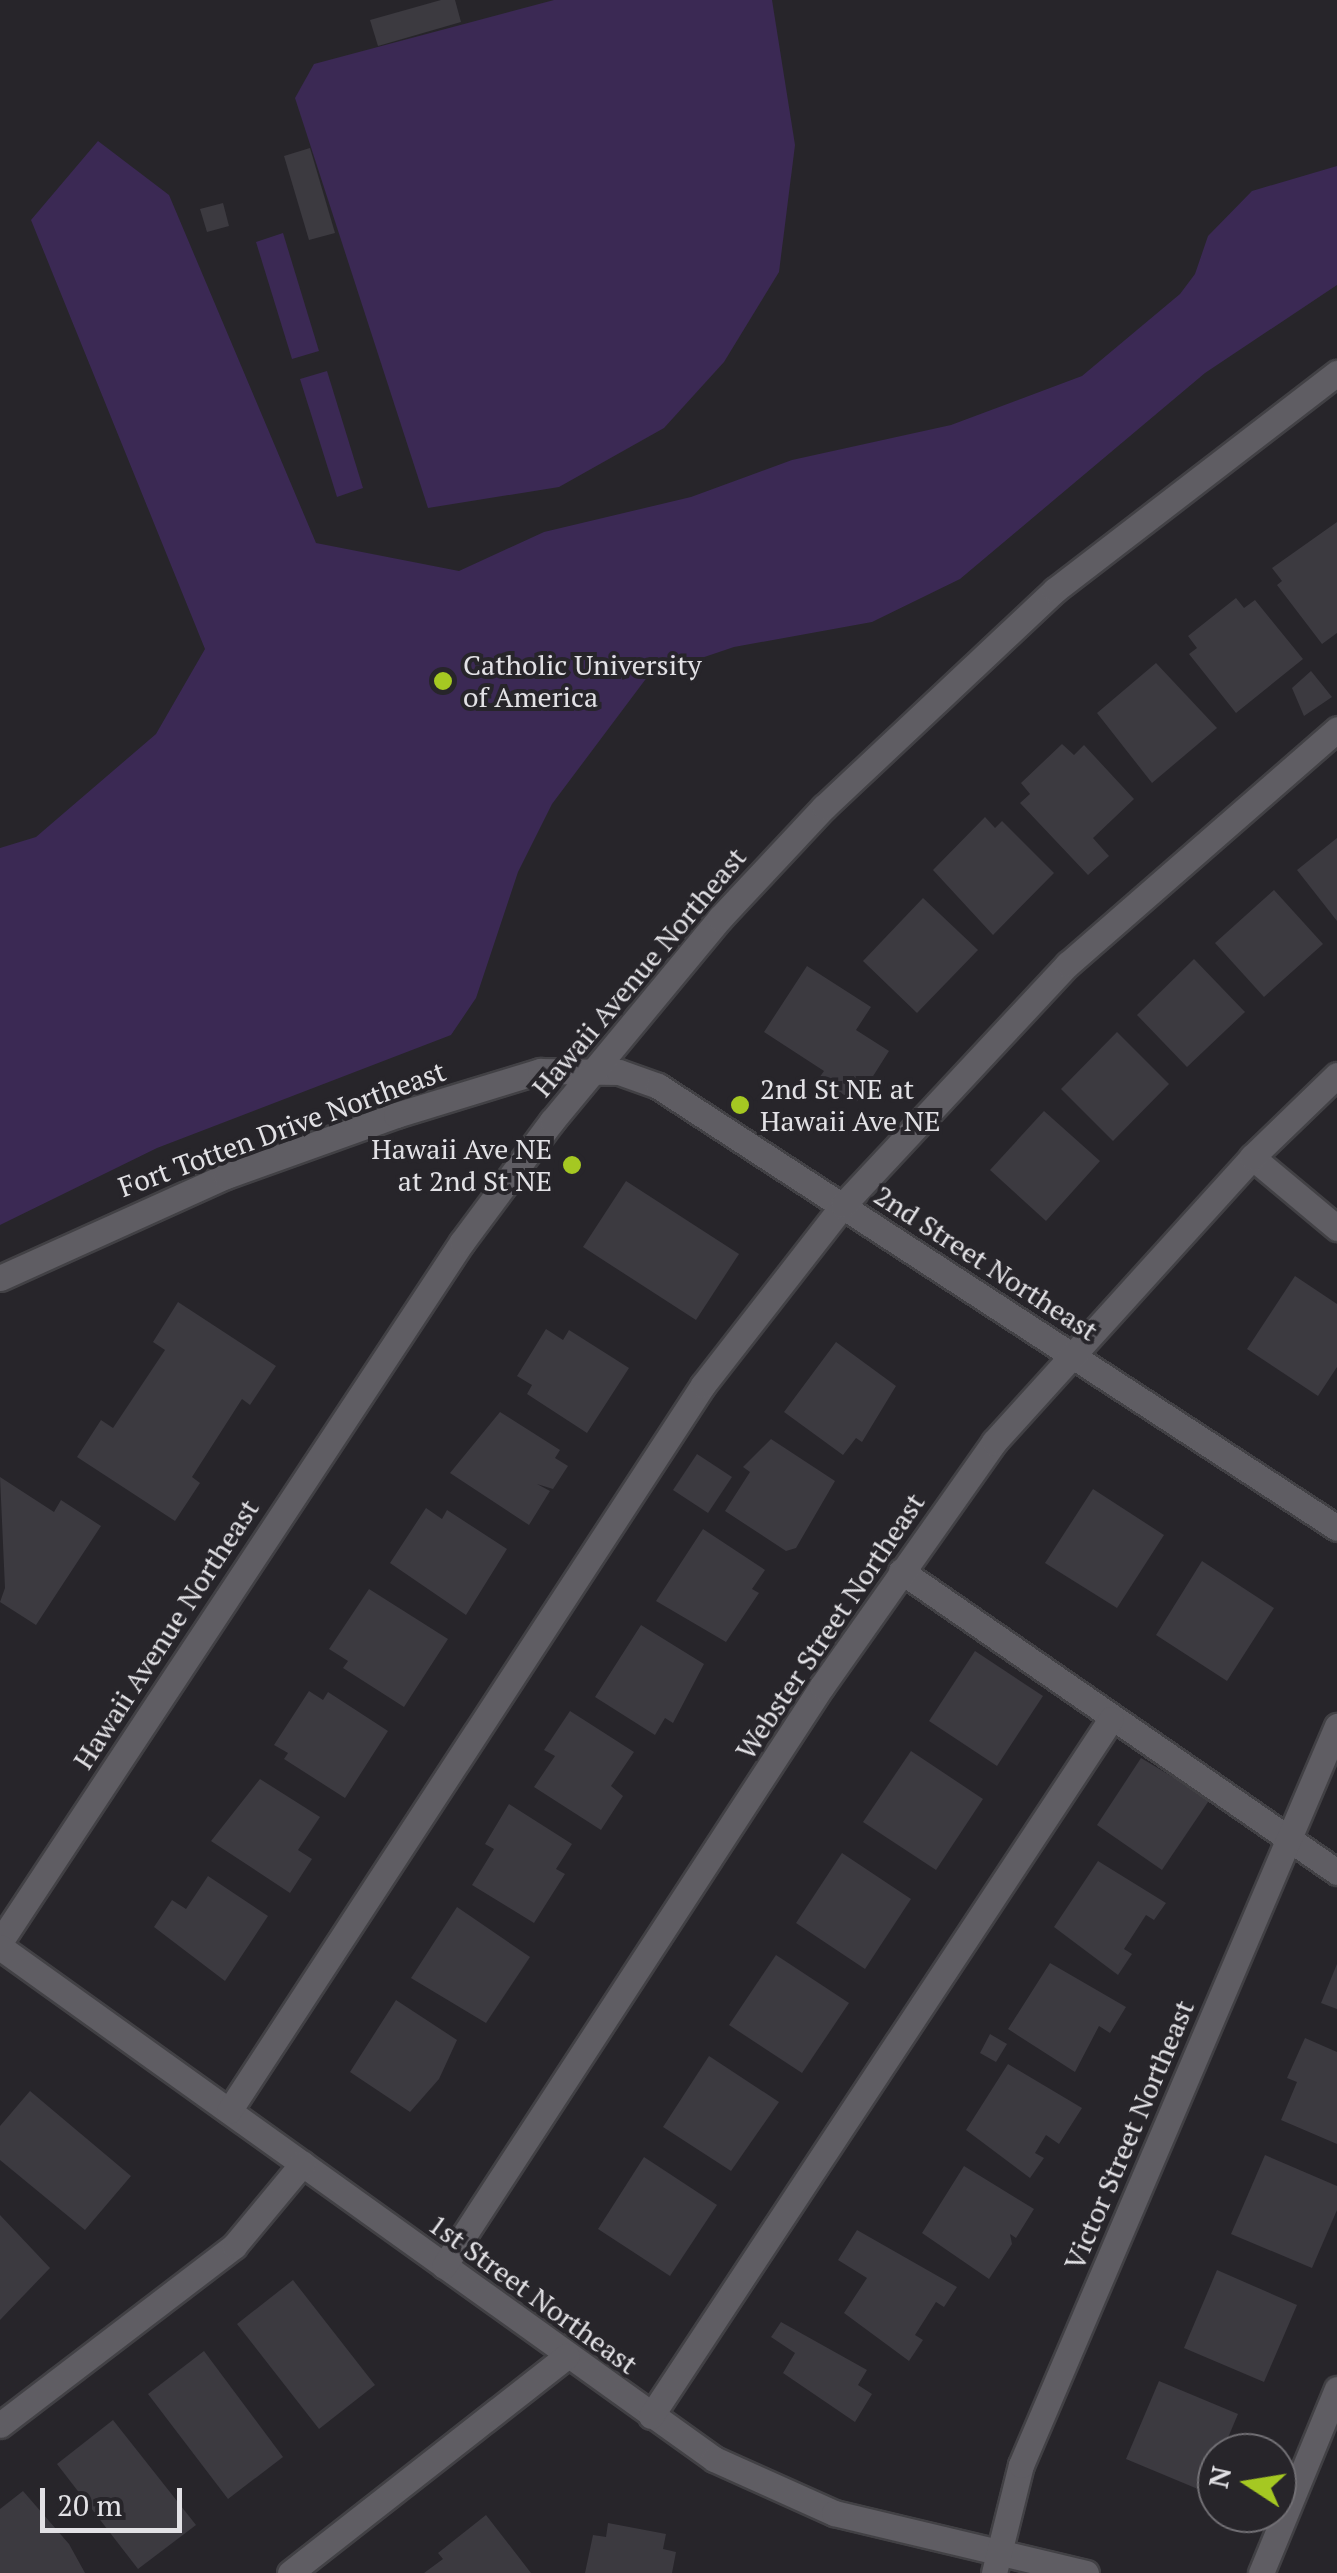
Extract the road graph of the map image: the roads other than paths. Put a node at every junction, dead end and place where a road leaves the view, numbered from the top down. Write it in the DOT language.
graph roads {
  1 [pos="1337,373"];
  2 [pos="1337,729"];
  3 [pos="595,1067"];
  4 [pos="1337,1074"];
  5 [pos="1252,1157"];
  6 [pos="843,1205"];
  7 [pos="1337,1228"];
  8 [pos="0,1278"];
  9 [pos="1070,1354"];
  10 [pos="1337,1528"];
  11 [pos="901,1571"];
  12 [pos="1111,1719"];
  13 [pos="1337,1726"];
  14 [pos="1286,1842"];
  15 [pos="1337,1872"];
  16 [pos="0,1945"];
  17 [pos="229,2111"];
  18 [pos="302,2164"];
  19 [pos="444,2266"];
  20 [pos="567,2356"];
  21 [pos="1337,2389"];
  22 [pos="650,2416"];
  23 [pos="0,2425"];
  24 [pos="996,2563"];
  25 [pos="290,2573"];
  26 [pos="1086,2573"];
  27 [pos="1261,2573"];
  1 -- 3 [label="street, Hawaii Avenue Northeast"];
  2 -- 6 [label="street"];
  3 -- 6 [label="street, 2nd Street Northeast"];
  3 -- 8 [label="street, Fort Totten Drive Northeast"];
  3 -- 16 [label="street, Hawaii Avenue Northeast"];
  4 -- 5 [label="street, Webster Street Northeast"];
  5 -- 7 [label="street"];
  5 -- 9 [label="street, Webster Street Northeast"];
  6 -- 9 [label="street, 2nd Street Northeast"];
  6 -- 17 [label="street"];
  9 -- 10 [label="street, 2nd Street Northeast"];
  9 -- 11 [label="street, Webster Street Northeast"];
  11 -- 12 [label="street"];
  11 -- 19 [label="street, Webster Street Northeast"];
  12 -- 14 [label="street"];
  12 -- 22 [label="street"];
  13 -- 14 [label="street, Victor Street Northeast"];
  14 -- 15 [label="street"];
  14 -- 24 [label="street, Victor Street Northeast"];
  16 -- 17 [label="street, 1st Street Northeast"];
  17 -- 18 [label="street, 1st Street Northeast"];
  18 -- 19 [label="street, 1st Street Northeast"];
  18 -- 23 [label="street"];
  19 -- 20 [label="street, 1st Street Northeast"];
  20 -- 22 [label="street, 1st Street Northeast"];
  20 -- 25 [label="street"];
  21 -- 27 [label="street"];
  22 -- 24 [label="street, 1st Street Northeast"];
  24 -- 26 [label="street, 1st Street Northeast"];
}
